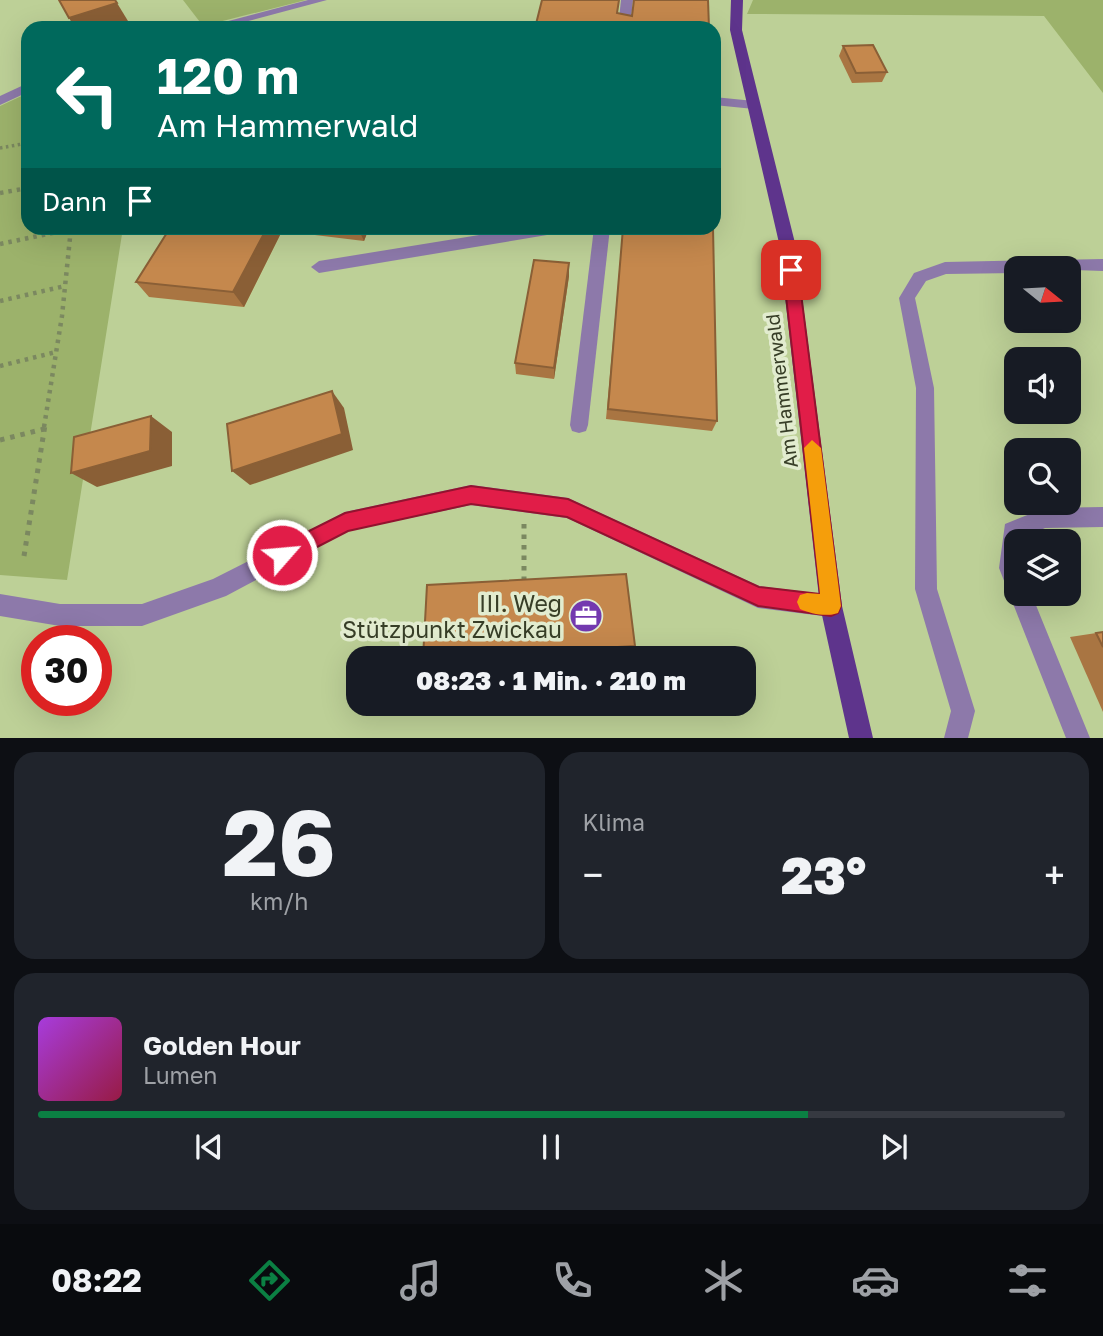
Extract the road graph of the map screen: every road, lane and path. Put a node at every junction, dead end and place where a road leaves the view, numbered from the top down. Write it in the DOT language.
graph roads {
  1 [pos="321,0"];
  2 [pos="627,0"];
  3 [pos="737,0"];
  4 [pos="236,21"];
  5 [pos="625,21"];
  6 [pos="21,90"];
  7 [pos="0,101"];
  8 [pos="721,102"];
  9 [pos="754,105"];
  10 [pos="21,144"];
  11 [pos="0,148"];
  12 [pos="21,189"];
  13 [pos="0,193"];
  14 [pos="40,235"];
  15 [pos="70,235"];
  16 [pos="511,235"];
  17 [pos="601,235"];
  18 [pos="0,244"];
  19 [pos="1103,265"];
  20 [pos="319,267"];
  21 [pos="65,286"];
  22 [pos="0,301"];
  23 [pos="56,352"];
  24 [pos="0,366"];
  25 [pos="579,425"];
  26 [pos="44,429"];
  27 [pos="0,440"];
  28 [pos="524,502"];
  29 [pos="1103,517"];
  30 [pos="1017,529"];
  31 [pos="24,556"];
  32 [pos="524,583"];
  33 [pos="0,605"];
  34 [pos="831,606"];
  35 [pos="1025,606"];
  36 [pos="861,737"];
  37 [pos="956,737"];
  38 [pos="1078,737"];
  1 -- 4 [label="street"];
  2 -- 5 [label="street"];
  3 -- 9 [label="main road, Am Hammerwald"];
  6 -- 7 [label="street"];
  8 -- 9 [label="street"];
  9 -- 34 [label="main road, Am Hammerwald"];
  10 -- 11 [label="path"];
  12 -- 13 [label="path"];
  14 -- 18 [label="path"];
  15 -- 21 [label="path"];
  16 -- 20 [label="street"];
  17 -- 25 [label="street"];
  19 -- 37 [label="street"];
  21 -- 22 [label="path"];
  21 -- 23 [label="path"];
  23 -- 24 [label="path"];
  23 -- 26 [label="path"];
  26 -- 27 [label="path"];
  26 -- 31 [label="path"];
  28 -- 32 [label="path"];
  28 -- 33 [label="street"];
  28 -- 34 [label="street"];
  29 -- 30 [label="street"];
  34 -- 36 [label="main road, Am Hammerwald"];
  35 -- 38 [label="street"];
}
